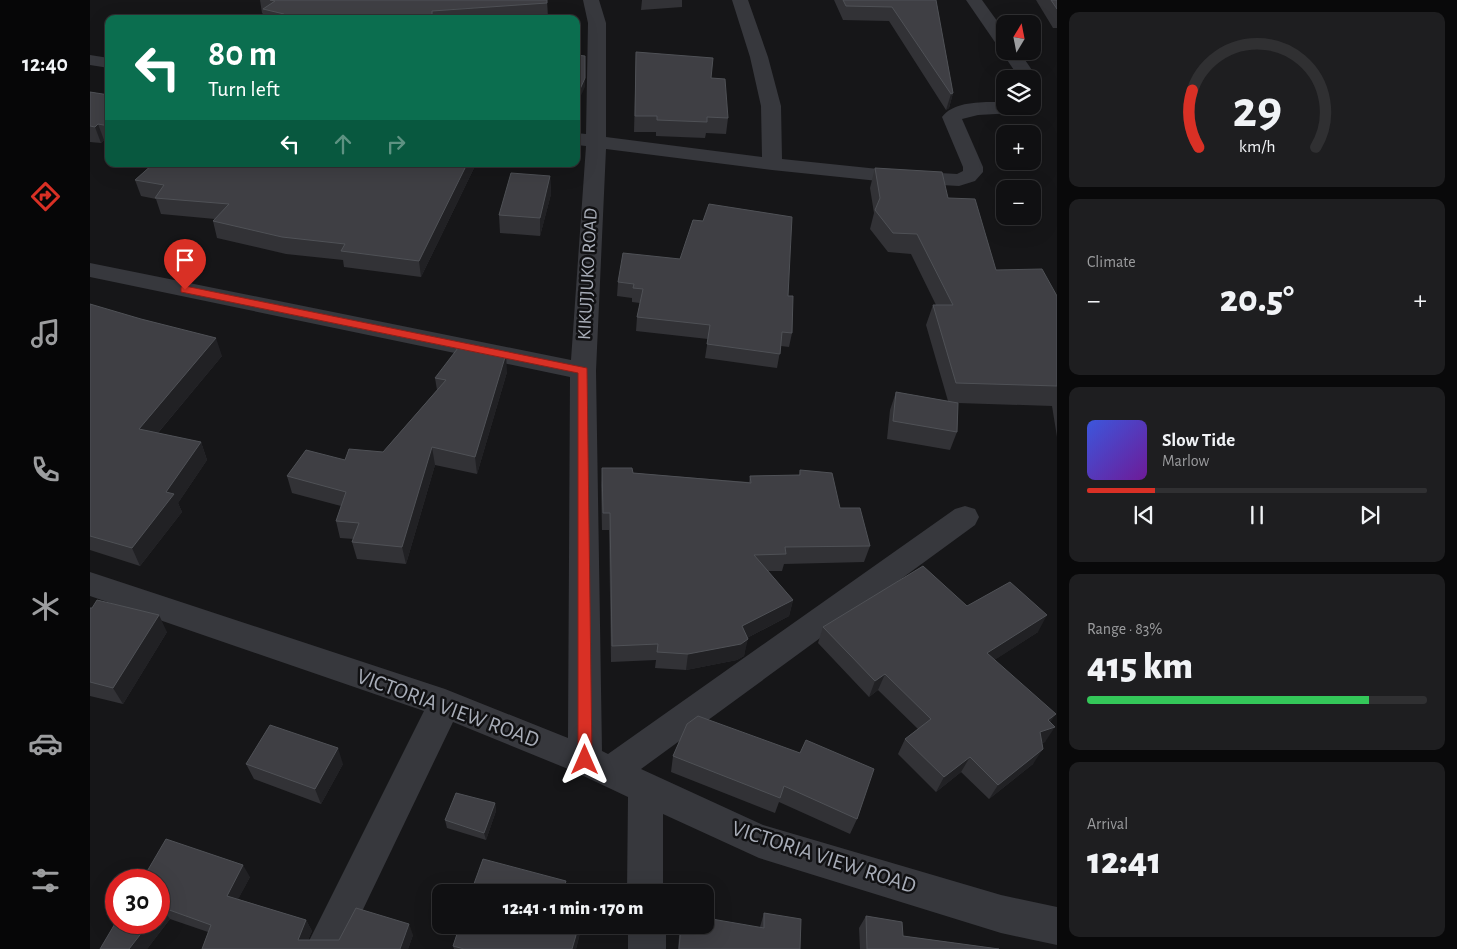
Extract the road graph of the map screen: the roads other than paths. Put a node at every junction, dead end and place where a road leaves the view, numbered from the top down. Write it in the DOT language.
graph roads {
  1 [pos="591,0"];
  2 [pos="740,0"];
  3 [pos="974,0"];
  4 [pos="996,31"];
  5 [pos="90,60"];
  6 [pos="105,62"];
  7 [pos="996,109"];
  8 [pos="586,140"];
  9 [pos="772,164"];
  10 [pos="90,270"];
  11 [pos="583,370"];
  12 [pos="965,517"];
  13 [pos="96,596"];
  14 [pos="445,704"];
  15 [pos="598,766"];
  16 [pos="645,788"];
  17 [pos="645,884"];
  18 [pos="1057,926"];
  19 [pos="646,934"];
  20 [pos="324,949"];
  21 [pos="647,949"];
  1 -- 8 [label="street, KIKUJJUKO ROAD"];
  2 -- 9 [label="street"];
  3 -- 4 [label="street"];
  5 -- 6 [label="street"];
  7 -- 9 [label="street"];
  8 -- 9 [label="street"];
  8 -- 11 [label="street, KIKUJJUKO ROAD"];
  10 -- 11 [label="street"];
  11 -- 15 [label="street, KIKUJJUKO ROAD"];
  12 -- 15 [label="street"];
  13 -- 14 [label="street, VICTORIA VIEW ROAD"];
  14 -- 15 [label="street, VICTORIA VIEW ROAD"];
  14 -- 20 [label="street"];
  15 -- 16 [label="street, VICTORIA VIEW ROAD"];
  16 -- 17 [label="street"];
  16 -- 18 [label="street, VICTORIA VIEW ROAD"];
  19 -- 21 [label="street"];
}
